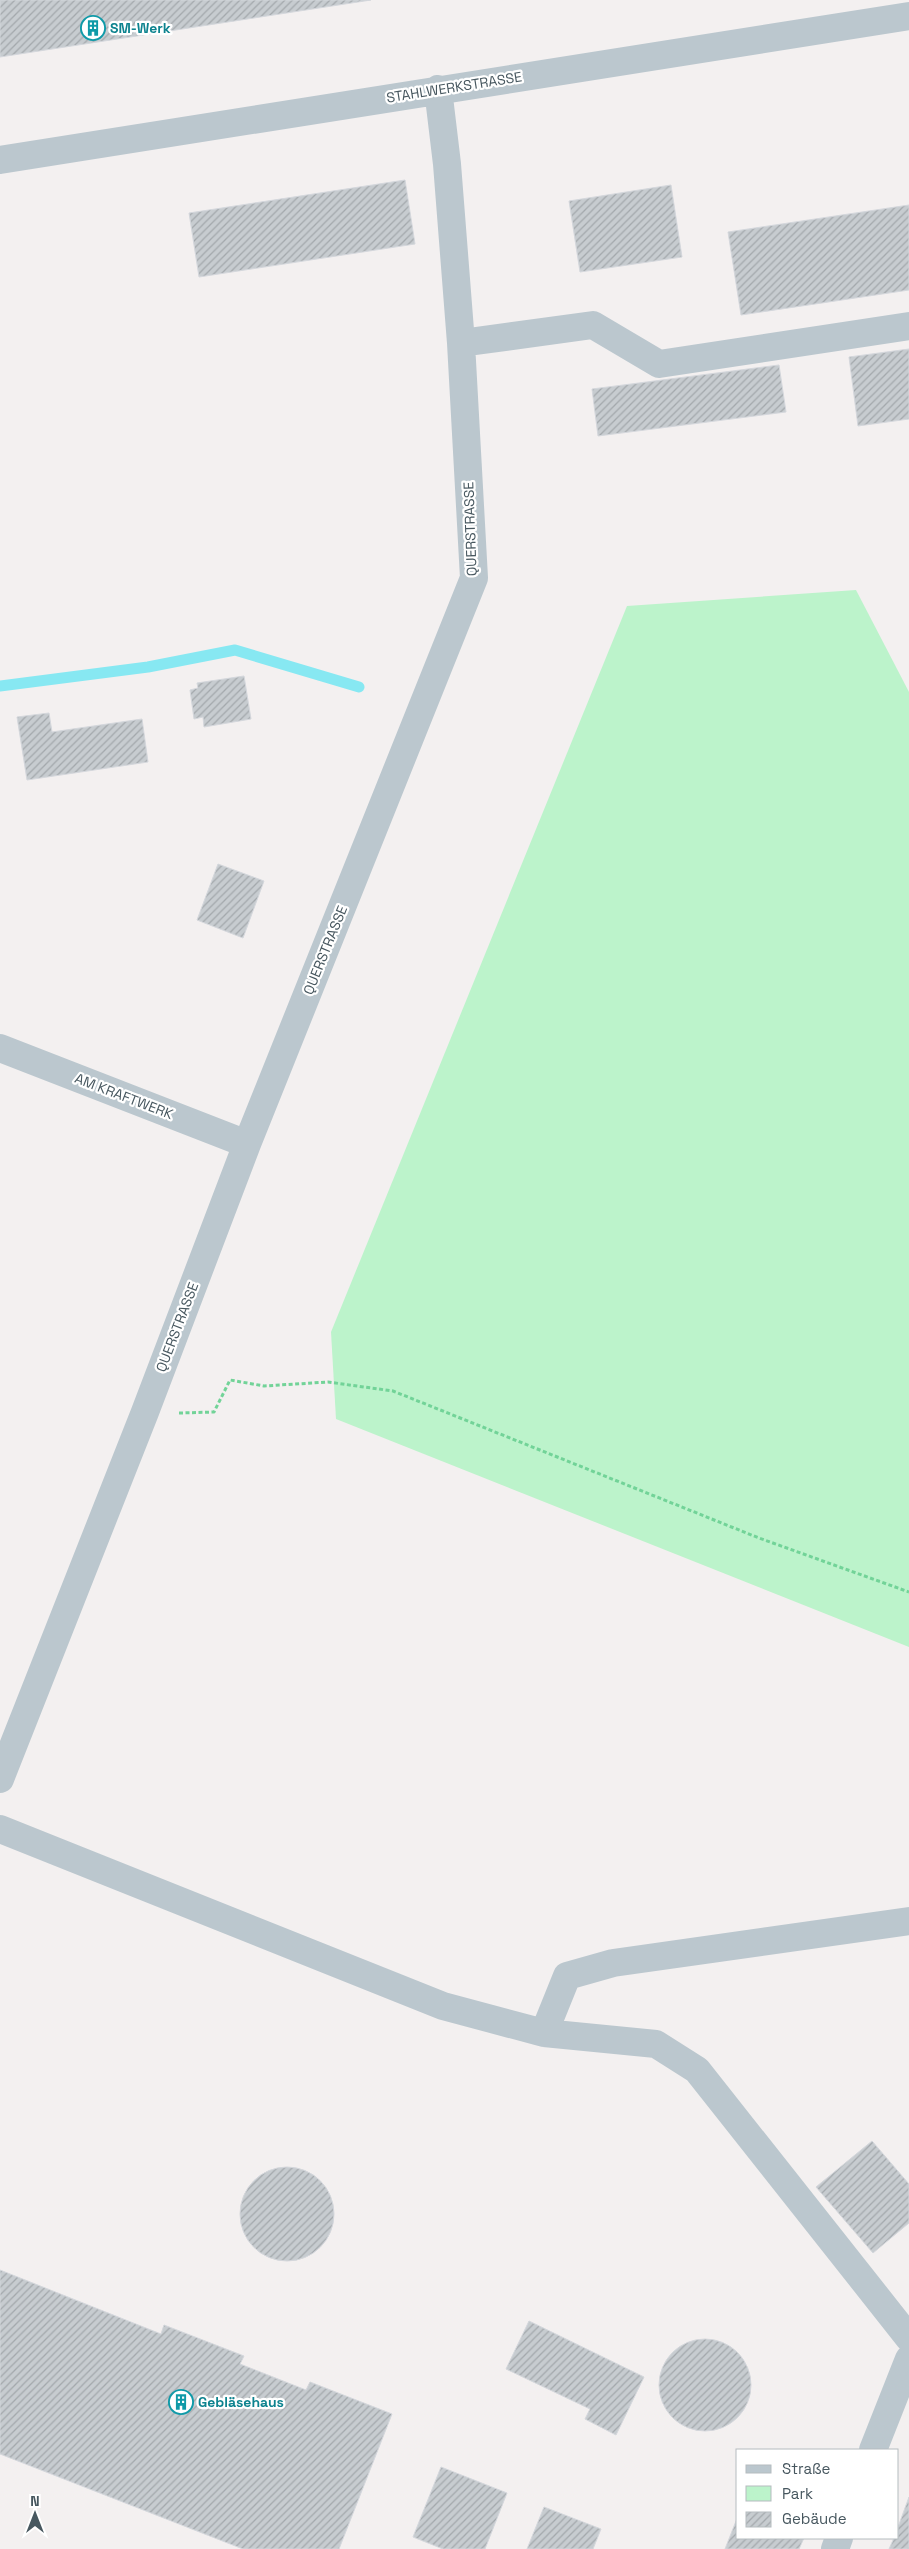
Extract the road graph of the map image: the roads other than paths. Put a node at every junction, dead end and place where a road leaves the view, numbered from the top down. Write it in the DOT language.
graph roads {
  1 [pos="909,16"];
  2 [pos="438,89"];
  3 [pos="0,160"];
  4 [pos="909,326"];
  5 [pos="461,343"];
  6 [pos="0,1048"];
  7 [pos="247,1144"];
  8 [pos="0,1780"];
  9 [pos="0,1828"];
  10 [pos="909,1921"];
  11 [pos="544,2033"];
  12 [pos="909,2338"];
  13 [pos="909,2359"];
  14 [pos="874,2449"];
  1 -- 2 [label="street, STAHLWERKSTRASSE"];
  2 -- 3 [label="street, STAHLWERKSTRASSE"];
  2 -- 5 [label="street, QUERSTRASSE"];
  4 -- 5 [label="street"];
  5 -- 7 [label="street, QUERSTRASSE"];
  6 -- 7 [label="street, AM KRAFTWERK"];
  7 -- 8 [label="street, QUERSTRASSE"];
  9 -- 11 [label="street"];
  10 -- 11 [label="street"];
  11 -- 12 [label="street"];
  13 -- 14 [label="street"];
}
